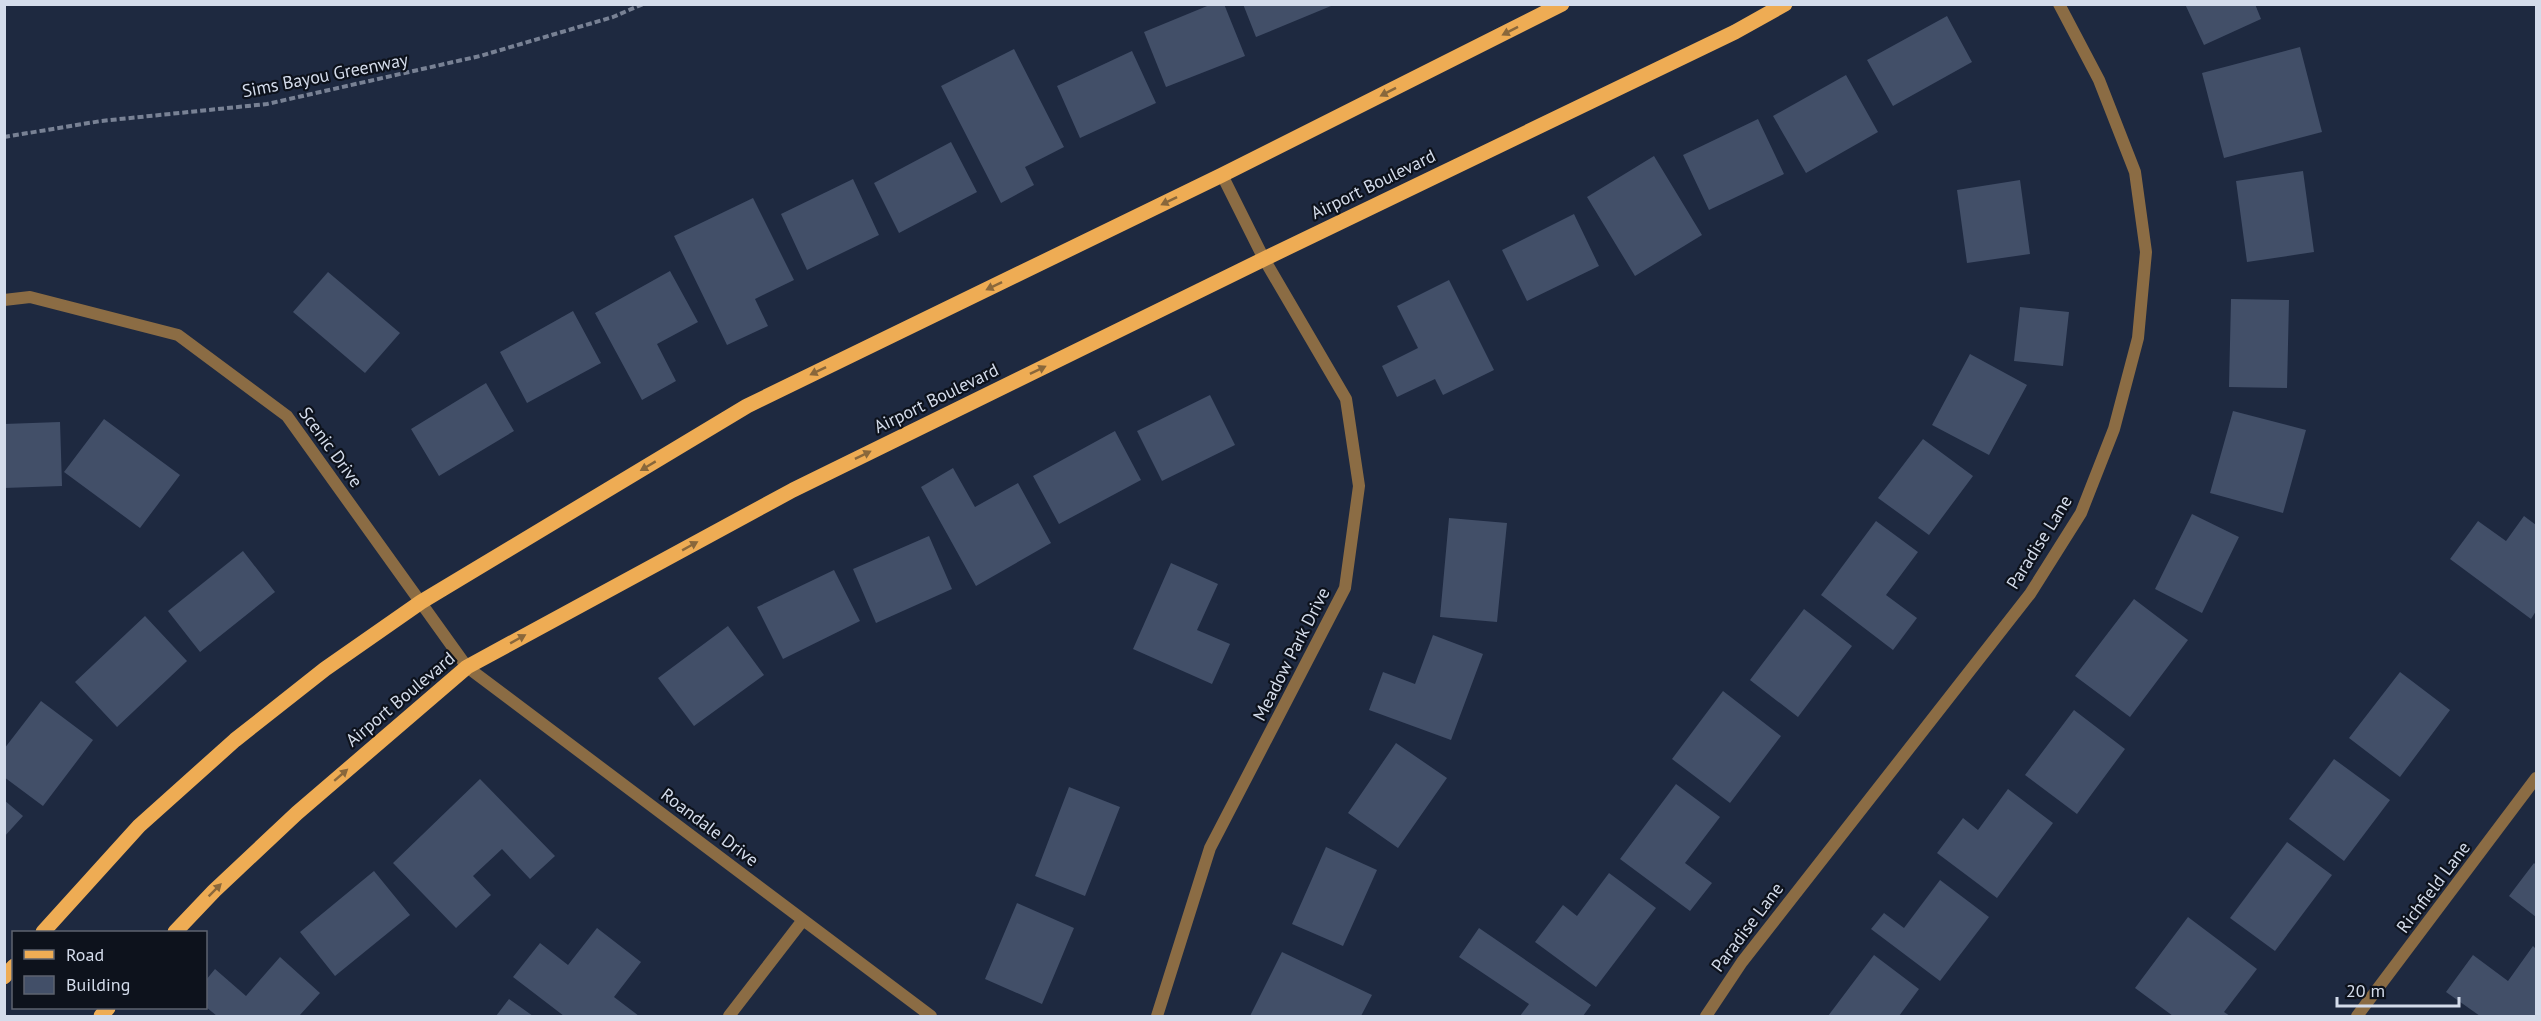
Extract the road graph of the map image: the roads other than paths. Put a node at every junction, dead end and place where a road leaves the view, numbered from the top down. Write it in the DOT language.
graph roads {
  1 [pos="1562,4"];
  2 [pos="1785,4"];
  3 [pos="2059,4"];
  4 [pos="1222,176"];
  5 [pos="1264,259"];
  6 [pos="4,300"];
  7 [pos="421,602"];
  8 [pos="467,667"];
  9 [pos="2536,778"];
  10 [pos="803,920"];
  11 [pos="45,931"];
  12 [pos="177,931"];
  13 [pos="729,1017"];
  14 [pos="931,1017"];
  15 [pos="1157,1017"];
  16 [pos="1706,1017"];
  17 [pos="2357,1017"];
  1 -- 4 [label="main road, one-way"];
  2 -- 5 [label="main road, Airport Boulevard"];
  3 -- 16 [label="street, Paradise Lane"];
  4 -- 5 [label="street, Meadow Park Drive"];
  4 -- 7 [label="main road, one-way"];
  8 -- 5 [label="main road, Airport Boulevard, one-way"];
  5 -- 15 [label="street, Meadow Park Drive"];
  6 -- 7 [label="street, Scenic Drive"];
  7 -- 8 [label="street, Scenic Drive"];
  7 -- 11 [label="main road"];
  8 -- 10 [label="street, Roandale Drive"];
  12 -- 8 [label="main road, Airport Boulevard, one-way"];
  9 -- 17 [label="street, Richfield Lane"];
  10 -- 13 [label="street"];
  10 -- 14 [label="street, Roandale Drive"];
}
